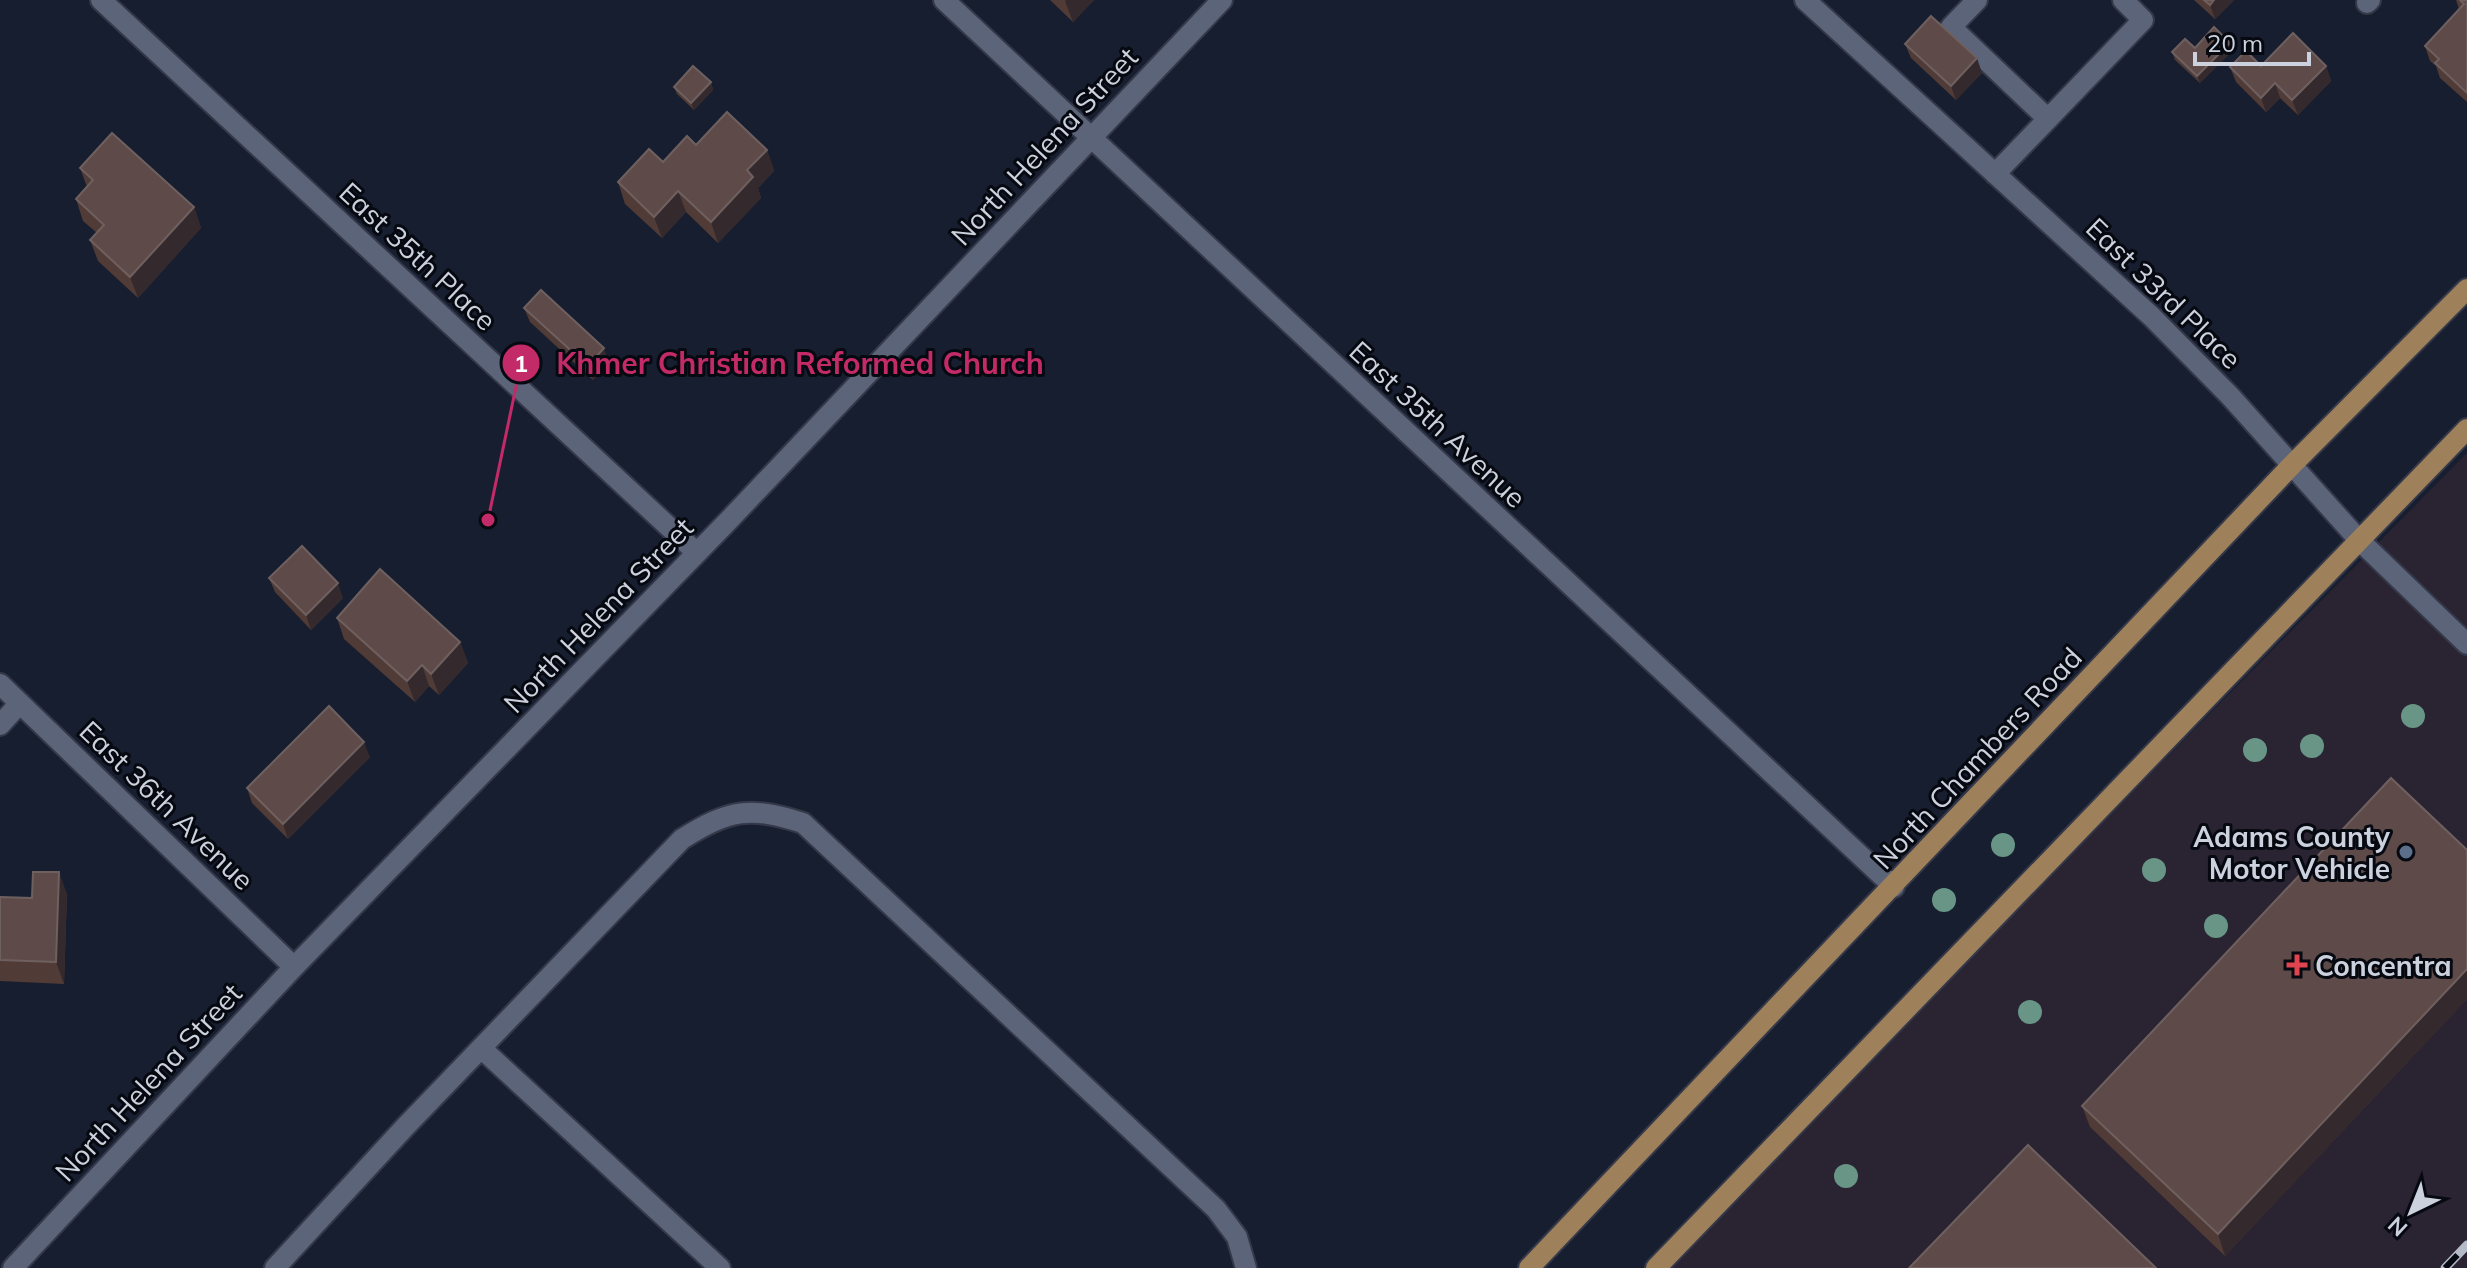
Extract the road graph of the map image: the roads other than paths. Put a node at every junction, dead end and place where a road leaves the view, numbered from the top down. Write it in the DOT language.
graph roads {
  1 [pos="101,0"];
  2 [pos="944,0"];
  3 [pos="1222,0"];
  4 [pos="1805,0"];
  5 [pos="1977,0"];
  6 [pos="2123,0"];
  7 [pos="2048,119"];
  8 [pos="1090,138"];
  9 [pos="1995,174"];
  10 [pos="2467,289"];
  11 [pos="2467,429"];
  12 [pos="2292,465"];
  13 [pos="2359,540"];
  14 [pos="697,553"];
  15 [pos="2467,644"];
  16 [pos="0,684"];
  17 [pos="20,703"];
  18 [pos="0,725"];
  19 [pos="1894,887"];
  20 [pos="294,967"];
  21 [pos="481,1048"];
  22 [pos="13,1268"];
  23 [pos="275,1268"];
  24 [pos="720,1268"];
  25 [pos="1246,1268"];
  26 [pos="1529,1268"];
  27 [pos="1656,1268"];
  1 -- 14 [label="street, East 35th Place"];
  2 -- 8 [label="street, East 35th Avenue"];
  3 -- 8 [label="street, North Helena Street"];
  4 -- 9 [label="street, East 33rd Place"];
  5 -- 7 [label="street"];
  6 -- 7 [label="street"];
  7 -- 9 [label="street"];
  8 -- 14 [label="street, North Helena Street"];
  8 -- 19 [label="street, East 35th Avenue"];
  9 -- 12 [label="street, East 33rd Place"];
  10 -- 12 [label="main road, North Chambers Road"];
  11 -- 13 [label="main road"];
  12 -- 13 [label="street, East 33rd Place"];
  12 -- 19 [label="main road, North Chambers Road"];
  13 -- 15 [label="street, East 33rd Place"];
  13 -- 27 [label="main road"];
  14 -- 20 [label="street, North Helena Street"];
  16 -- 17 [label="street, East 36th Avenue"];
  17 -- 18 [label="street"];
  17 -- 20 [label="street, East 36th Avenue"];
  19 -- 26 [label="main road, North Chambers Road"];
  20 -- 22 [label="street, North Helena Street"];
  21 -- 23 [label="street"];
  21 -- 24 [label="street"];
  21 -- 25 [label="street"];
}
